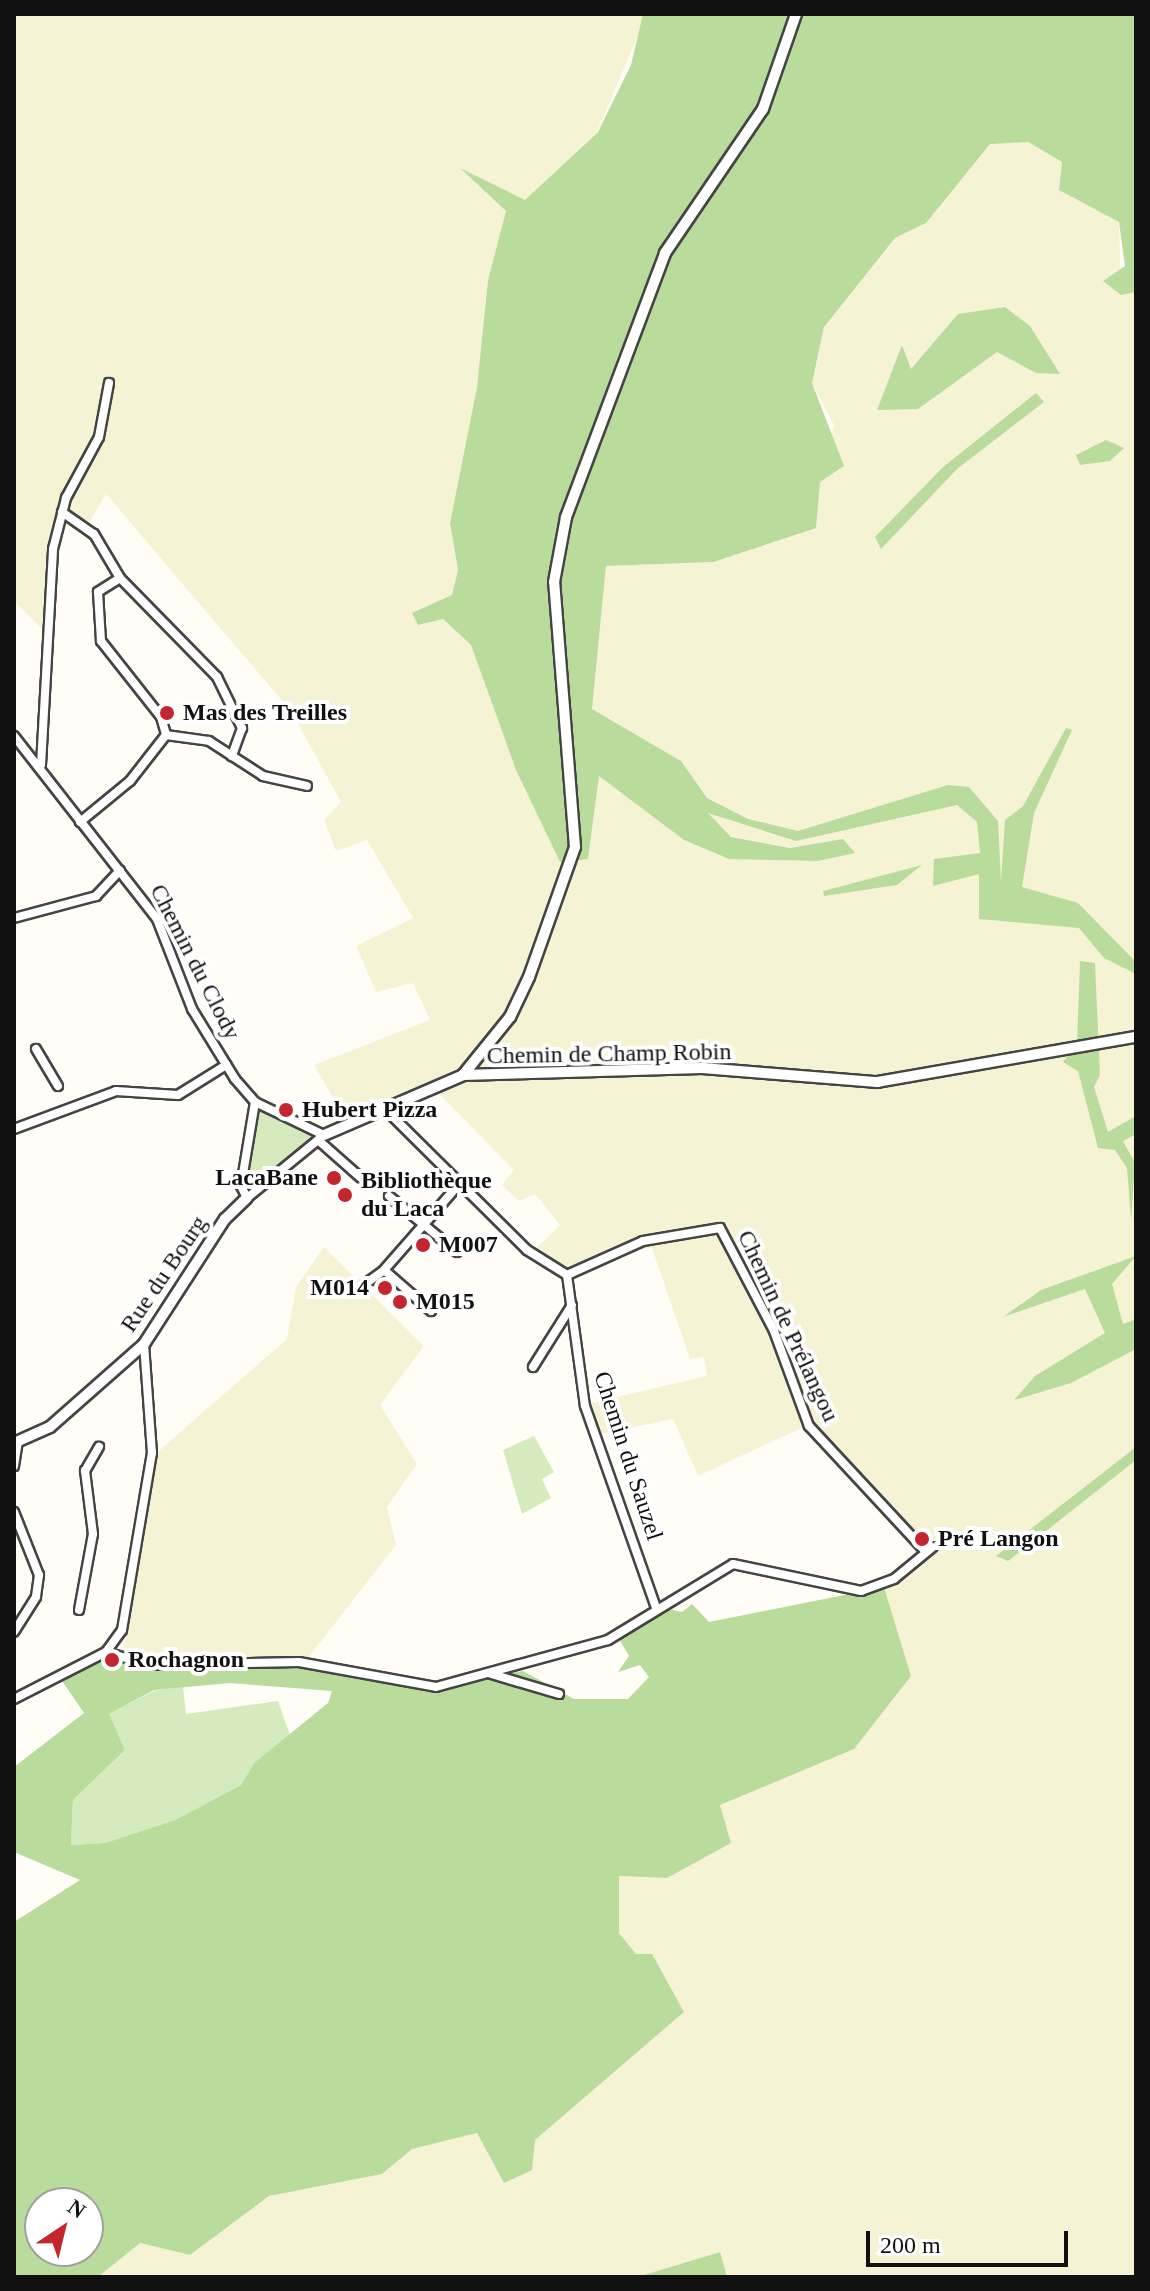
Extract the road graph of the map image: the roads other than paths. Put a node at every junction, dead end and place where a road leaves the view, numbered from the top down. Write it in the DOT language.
graph roads {
  1 [pos="796,14"];
  2 [pos="109,383"];
  3 [pos="62,512"];
  4 [pos="120,578"];
  5 [pos="166,735"];
  6 [pos="14,736"];
  7 [pos="232,756"];
  8 [pos="41,765"];
  9 [pos="307,786"];
  10 [pos="80,822"];
  11 [pos="120,870"];
  12 [pos="14,918"];
  13 [pos="1136,1037"];
  14 [pos="36,1049"];
  15 [pos="226,1065"];
  16 [pos="463,1075"];
  17 [pos="58,1086"];
  18 [pos="255,1102"];
  19 [pos="385,1109"];
  20 [pos="14,1129"];
  21 [pos="321,1137"];
  22 [pos="361,1178"];
  23 [pos="461,1182"];
  24 [pos="389,1196"];
  25 [pos="247,1198"];
  26 [pos="424,1227"];
  27 [pos="457,1252"];
  28 [pos="384,1270"];
  29 [pos="567,1275"];
  30 [pos="365,1284"];
  31 [pos="572,1305"];
  32 [pos="431,1311"];
  33 [pos="144,1344"];
  34 [pos="533,1367"];
  35 [pos="16,1442"];
  36 [pos="99,1447"];
  37 [pos="14,1466"];
  38 [pos="14,1512"];
  39 [pos="656,1608"];
  40 [pos="79,1610"];
  41 [pos="14,1632"];
  42 [pos="106,1652"];
  43 [pos="488,1673"];
  44 [pos="559,1694"];
  45 [pos="14,1699"];
  1 -- 16 [label="street"];
  2 -- 3 [label="street"];
  3 -- 4 [label="street"];
  3 -- 8 [label="street"];
  4 -- 5 [label="street"];
  4 -- 7 [label="street"];
  5 -- 7 [label="street"];
  5 -- 10 [label="street"];
  6 -- 8 [label="street, Chemin du Clody"];
  7 -- 9 [label="street"];
  8 -- 10 [label="street, Chemin du Clody"];
  10 -- 11 [label="street, Chemin du Clody"];
  11 -- 12 [label="street"];
  11 -- 15 [label="street, Chemin du Clody"];
  13 -- 16 [label="street, Chemin de Champ Robin"];
  14 -- 17 [label="street"];
  15 -- 18 [label="street, Chemin du Clody"];
  15 -- 20 [label="street"];
  16 -- 19 [label="street"];
  18 -- 21 [label="street"];
  18 -- 25 [label="street"];
  19 -- 21 [label="street"];
  19 -- 23 [label="street"];
  21 -- 22 [label="street"];
  21 -- 25 [label="street"];
  23 -- 26 [label="street"];
  23 -- 29 [label="street"];
  24 -- 26 [label="street"];
  25 -- 33 [label="street, Rue du Bourg"];
  26 -- 27 [label="street"];
  26 -- 28 [label="street"];
  28 -- 30 [label="street"];
  28 -- 32 [label="street"];
  29 -- 31 [label="street, Chemin du Sauzel"];
  29 -- 39 [label="street, Chemin de Prélangou"];
  31 -- 34 [label="street"];
  31 -- 39 [label="street, Chemin du Sauzel"];
  33 -- 35 [label="street, Rue du Bourg"];
  33 -- 42 [label="street"];
  35 -- 37 [label="street"];
  36 -- 40 [label="street"];
  38 -- 41 [label="street"];
  39 -- 43 [label="street"];
  42 -- 43 [label="street"];
  42 -- 45 [label="street"];
  43 -- 44 [label="street"];
}
